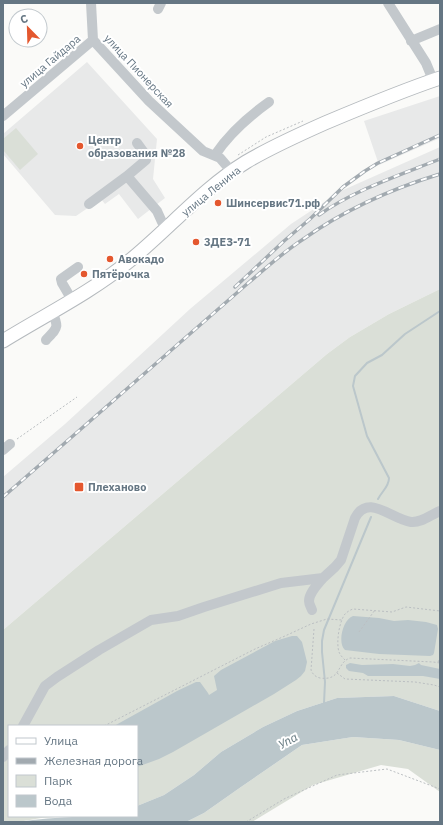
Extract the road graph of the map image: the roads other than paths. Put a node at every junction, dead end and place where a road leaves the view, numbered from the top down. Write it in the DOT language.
graph roads {
  1 [pos="91,3"];
  2 [pos="388,3"];
  3 [pos="440,29"];
  4 [pos="93,40"];
  5 [pos="411,41"];
  6 [pos="436,79"];
  7 [pos="269,102"];
  8 [pos="3,116"];
  9 [pos="137,142"];
  10 [pos="215,155"];
  11 [pos="232,172"];
  12 [pos="127,176"];
  13 [pos="89,204"];
  14 [pos="167,228"];
  15 [pos="78,268"];
  16 [pos="72,300"];
  17 [pos="52,312"];
  18 [pos="46,340"];
  19 [pos="3,341"];
  20 [pos="440,511"];
  21 [pos="323,578"];
  22 [pos="312,610"];
  23 [pos="24,725"];
  1 -- 4 [label="street, улица Пионерская"];
  2 -- 5 [label="street"];
  3 -- 5 [label="street"];
  4 -- 8 [label="street, улица Гайдара"];
  4 -- 10 [label="street, улица Пионерская"];
  5 -- 6 [label="street"];
  6 -- 11 [label="main road, улица Ленина"];
  7 -- 10 [label="street"];
  9 -- 12 [label="street"];
  10 -- 11 [label="street, улица Пионерская"];
  11 -- 14 [label="main road, улица Ленина"];
  12 -- 13 [label="street"];
  12 -- 14 [label="street"];
  14 -- 16 [label="main road, улица Ленина"];
  15 -- 16 [label="street"];
  16 -- 17 [label="main road, улица Ленина"];
  17 -- 18 [label="street"];
  17 -- 19 [label="main road, улица Ленина"];
  20 -- 21 [label="street"];
  21 -- 22 [label="street"];
  21 -- 23 [label="street"];
}
